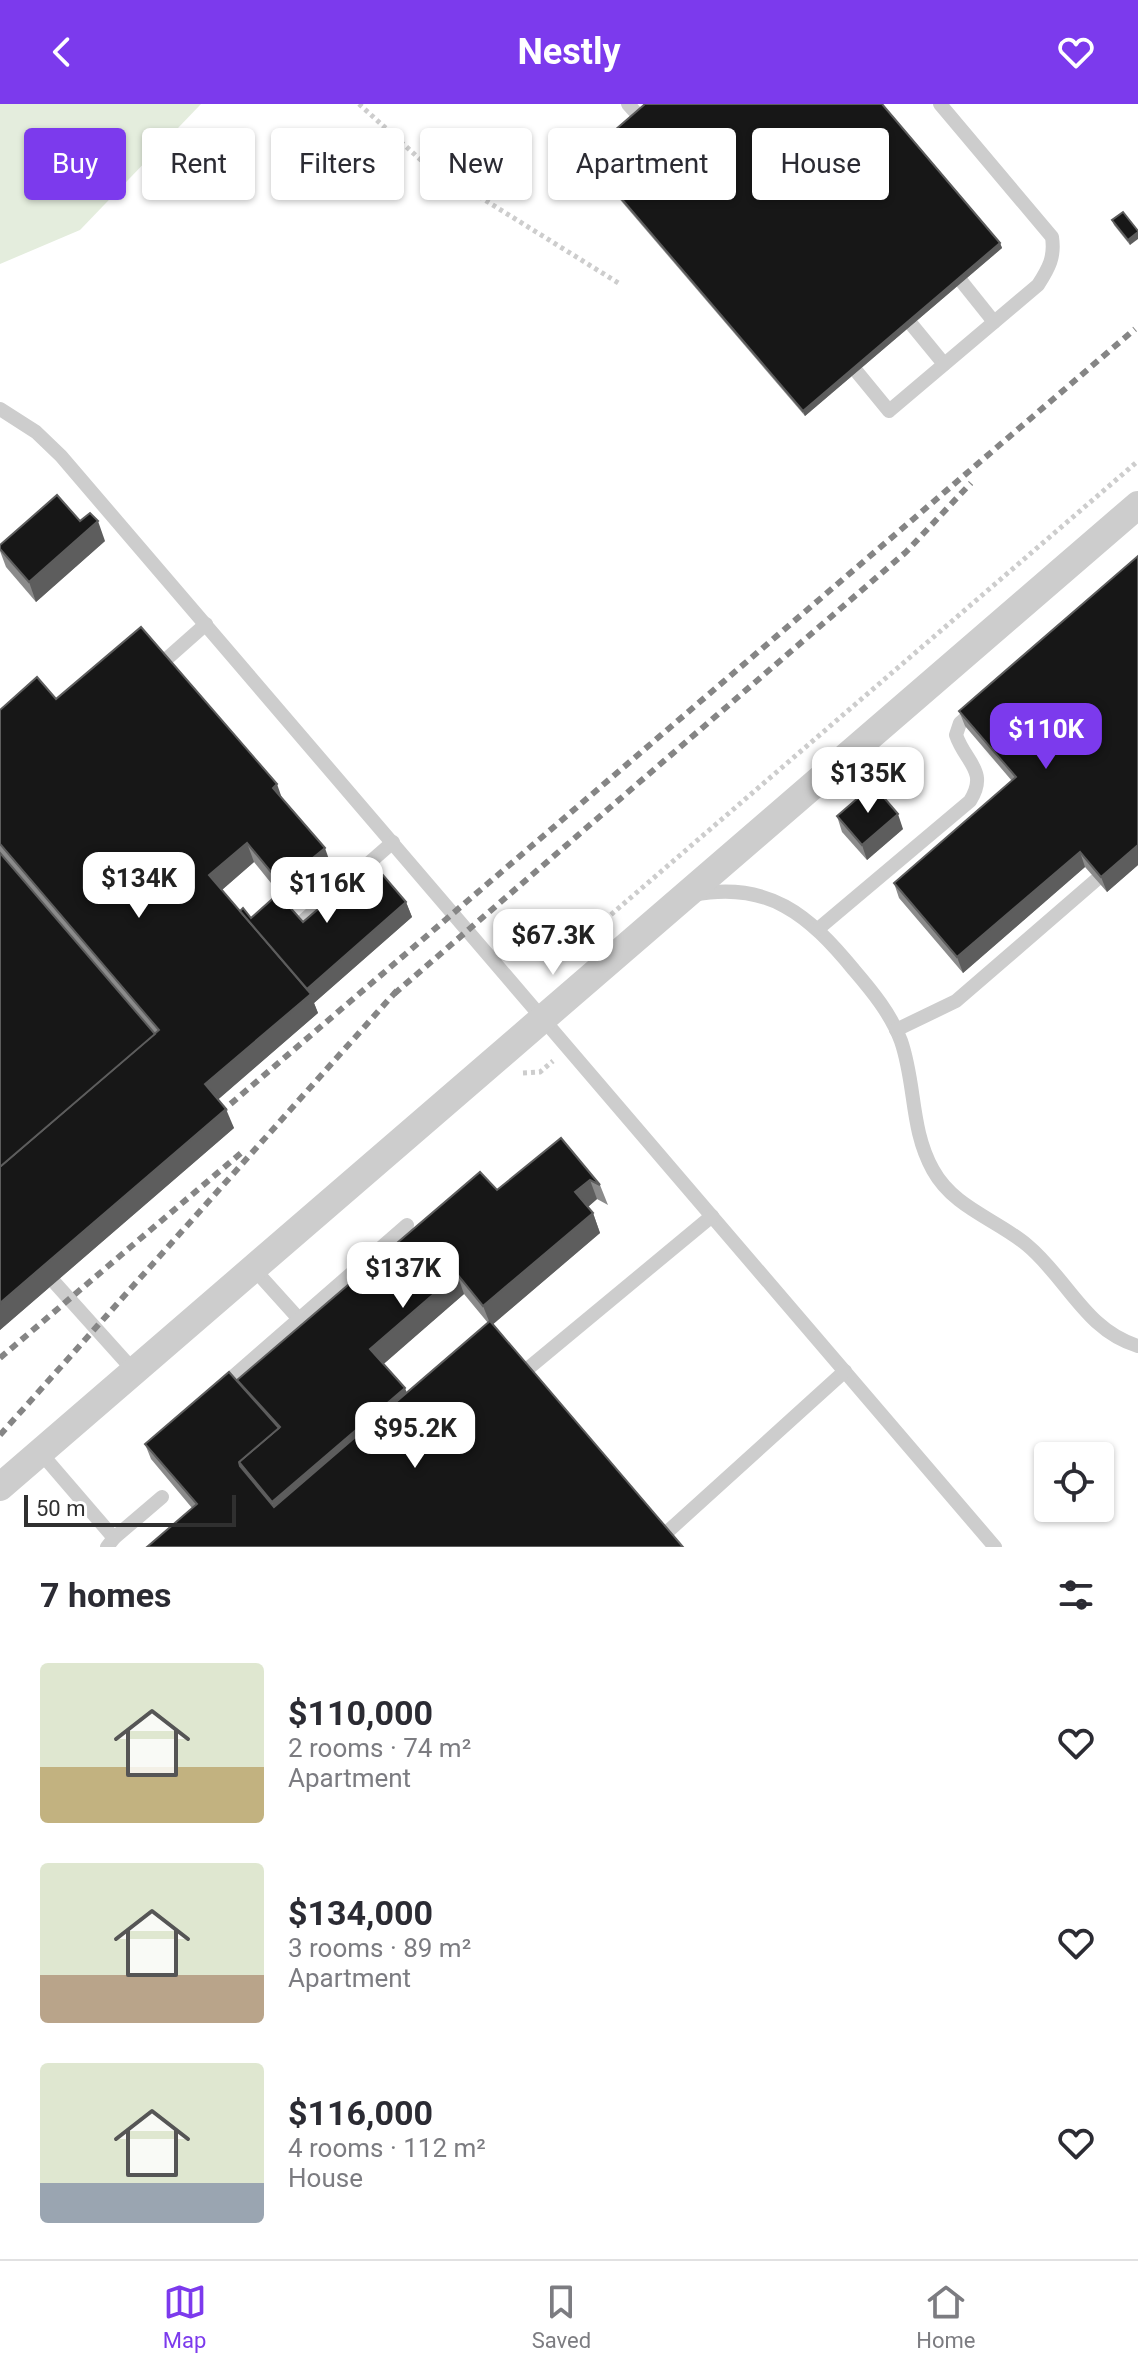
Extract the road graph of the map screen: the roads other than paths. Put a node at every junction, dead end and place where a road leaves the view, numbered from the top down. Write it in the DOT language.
graph roads {
  1 [pos="940,104"];
  2 [pos="962,282"];
  3 [pos="994,322"];
  4 [pos="912,325"];
  5 [pos="944,364"];
  6 [pos="857,372"];
  7 [pos="0,409"];
  8 [pos="1138,505"];
  9 [pos="206,624"];
  10 [pos="162,663"];
  11 [pos="984,702"];
  12 [pos="393,842"];
  13 [pos="1096,880"];
  14 [pos="687,896"];
  15 [pos="304,920"];
  16 [pos="818,929"];
  17 [pos="544,1019"];
  18 [pos="896,1030"];
  19 [pos="712,1216"];
  20 [pos="407,1225"];
  21 [pos="253,1268"];
  22 [pos="55,1283"];
  23 [pos="299,1319"];
  24 [pos="1138,1346"];
  25 [pos="134,1371"];
  26 [pos="525,1371"];
  27 [pos="845,1371"];
  28 [pos="228,1381"];
  29 [pos="40,1452"];
  30 [pos="0,1487"];
  31 [pos="162,1497"];
  32 [pos="665,1534"];
  33 [pos="110,1543"];
  34 [pos="988,1545"];
  1 -- 3 [label="lane"];
  2 -- 3 [label="lane"];
  3 -- 5 [label="lane"];
  4 -- 5 [label="lane"];
  5 -- 6 [label="lane"];
  7 -- 9 [label="lane"];
  8 -- 14 [label="street"];
  9 -- 10 [label="lane"];
  9 -- 12 [label="lane"];
  11 -- 16 [label="lane"];
  12 -- 15 [label="lane"];
  12 -- 17 [label="lane"];
  13 -- 18 [label="lane"];
  14 -- 16 [label="lane"];
  14 -- 17 [label="street"];
  16 -- 18 [label="lane"];
  17 -- 19 [label="lane"];
  17 -- 21 [label="street"];
  18 -- 24 [label="lane"];
  19 -- 26 [label="lane"];
  19 -- 27 [label="lane"];
  20 -- 23 [label="lane"];
  21 -- 23 [label="lane"];
  21 -- 25 [label="street"];
  22 -- 25 [label="lane"];
  23 -- 28 [label="lane"];
  25 -- 29 [label="street"];
  27 -- 32 [label="lane"];
  27 -- 34 [label="lane"];
  29 -- 30 [label="street"];
  29 -- 33 [label="lane"];
  31 -- 33 [label="lane"];
}
